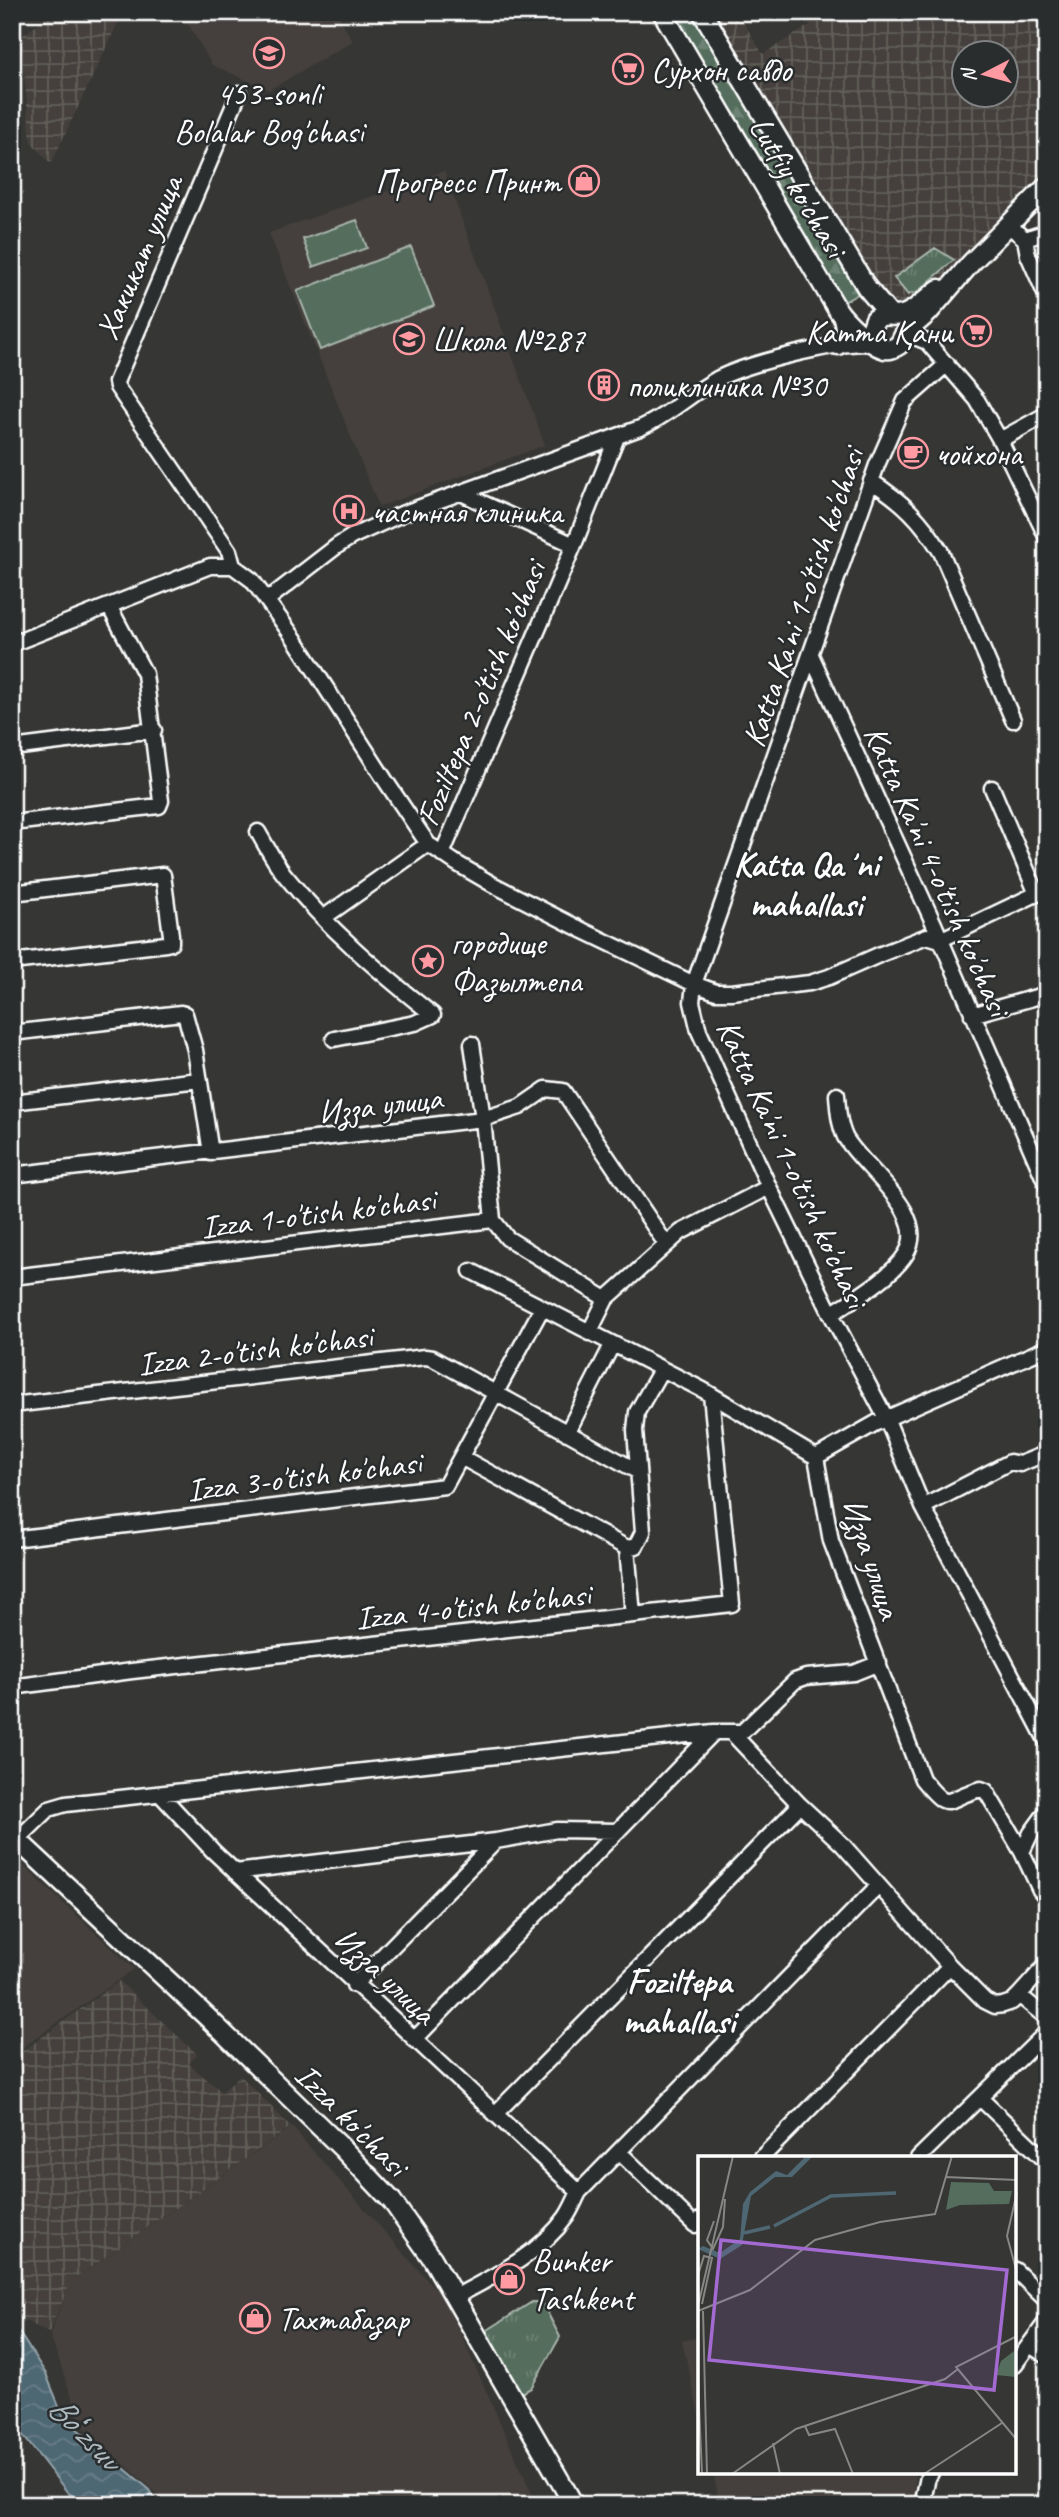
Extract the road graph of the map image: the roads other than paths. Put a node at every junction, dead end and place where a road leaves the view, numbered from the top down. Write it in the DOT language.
graph roads {
  1 [pos="662,12"];
  2 [pos="702,12"];
  3 [pos="239,93"];
  4 [pos="1047,187"];
  5 [pos="1008,225"];
  6 [pos="1047,232"];
  7 [pos="1025,239"];
  8 [pos="971,263"];
  9 [pos="1047,298"];
  10 [pos="843,317"];
  11 [pos="921,320"];
  12 [pos="885,323"];
  13 [pos="927,342"];
  14 [pos="875,344"];
  15 [pos="838,345"];
  16 [pos="947,364"];
  17 [pos="1047,414"];
  18 [pos="617,437"];
  19 [pos="1000,440"];
  20 [pos="871,481"];
  21 [pos="461,493"];
  22 [pos="1047,538"];
  23 [pos="574,545"];
  24 [pos="233,566"];
  25 [pos="267,600"];
  26 [pos="108,606"];
  27 [pos="12,644"];
  28 [pos="811,655"];
  29 [pos="1013,720"];
  30 [pos="154,730"];
  31 [pos="12,748"];
  32 [pos="992,788"];
  33 [pos="12,823"];
  34 [pos="258,832"];
  35 [pos="428,844"];
  36 [pos="442,854"];
  37 [pos="1042,891"];
  38 [pos="12,893"];
  39 [pos="323,918"];
  40 [pos="940,940"];
  41 [pos="12,962"];
  42 [pos="694,984"];
  43 [pos="1047,994"];
  44 [pos="972,1015"];
  45 [pos="12,1033"];
  46 [pos="334,1039"];
  47 [pos="472,1044"];
  48 [pos="199,1080"];
  49 [pos="837,1095"];
  50 [pos="12,1102"];
  51 [pos="482,1119"];
  52 [pos="211,1153"];
  53 [pos="12,1175"];
  54 [pos="1047,1186"];
  55 [pos="769,1187"];
  56 [pos="493,1220"];
  57 [pos="666,1244"];
  58 [pos="471,1271"];
  59 [pos="12,1277"];
  60 [pos="606,1299"];
  61 [pos="541,1308"];
  62 [pos="831,1314"];
  63 [pos="589,1333"];
  64 [pos="612,1345"];
  65 [pos="1047,1348"];
  66 [pos="660,1370"];
  67 [pos="497,1392"];
  68 [pos="711,1395"];
  69 [pos="12,1405"];
  70 [pos="887,1420"];
  71 [pos="567,1433"];
  72 [pos="1047,1453"];
  73 [pos="461,1457"];
  74 [pos="816,1457"];
  75 [pos="637,1471"];
  76 [pos="923,1507"];
  77 [pos="12,1539"];
  78 [pos="627,1548"];
  79 [pos="633,1615"];
  80 [pos="879,1663"];
  81 [pos="12,1687"];
  82 [pos="713,1732"];
  83 [pos="731,1732"];
  84 [pos="1047,1742"];
  85 [pos="160,1794"];
  86 [pos="800,1805"];
  87 [pos="1047,1811"];
  88 [pos="574,1830"];
  89 [pos="618,1831"];
  90 [pos="15,1838"];
  91 [pos="496,1840"];
  92 [pos="597,1852"];
  93 [pos="1022,1852"];
  94 [pos="235,1872"];
  95 [pos="878,1886"];
  96 [pos="1047,1898"];
  97 [pos="1047,1964"];
  98 [pos="950,1966"];
  99 [pos="354,1985"];
  100 [pos="1019,1995"];
  101 [pos="1047,2018"];
  102 [pos="1047,2032"];
  103 [pos="414,2040"];
  104 [pos="980,2098"];
  105 [pos="495,2114"];
  106 [pos="619,2152"];
  107 [pos="763,2156"];
  108 [pos="920,2156"];
  109 [pos="1047,2161"];
  110 [pos="579,2192"];
  111 [pos="698,2222"];
  112 [pos="1017,2272"];
  113 [pos="455,2297"];
  114 [pos="1047,2301"];
  115 [pos="1047,2321"];
  116 [pos="1030,2345"];
  117 [pos="1047,2356"];
  118 [pos="1017,2361"];
  119 [pos="930,2475"];
  120 [pos="574,2505"];
  121 [pos="922,2505"];
  1 -- 10 [label="main road, Lutfiy ko'chasi"];
  2 -- 12 [label="main road, Lutfiy ko'chasi"];
  3 -- 24 [label="street, Хакикат улица"];
  4 -- 5 [label="main road"];
  5 -- 7 [label="street"];
  5 -- 8 [label="main road"];
  6 -- 7 [label="street"];
  7 -- 9 [label="street"];
  8 -- 11 [label="main road"];
  8 -- 12 [label="main road"];
  10 -- 12 [label="main road, Lutfiy ko'chasi"];
  10 -- 15 [label="main road"];
  11 -- 12 [label="main road"];
  11 -- 13 [label="street"];
  12 -- 13 [label="street"];
  12 -- 14 [label="main road, Lutfiy ko'chasi"];
  12 -- 14 [label="main road"];
  12 -- 15 [label="street"];
  13 -- 16 [label="street"];
  14 -- 15 [label="street"];
  15 -- 18 [label="street"];
  16 -- 19 [label="street"];
  16 -- 20 [label="street, Katta Ka'ni 1-o'tish ko'chasi"];
  17 -- 19 [label="street"];
  18 -- 21 [label="street"];
  18 -- 23 [label="street, Foziltepa 2-o'tish ko'chasi"];
  19 -- 22 [label="street"];
  20 -- 28 [label="street, Katta Ka'ni 1-o'tish ko'chasi"];
  20 -- 29 [label="street"];
  21 -- 23 [label="street"];
  21 -- 25 [label="street"];
  23 -- 36 [label="street, Foziltepa 2-o'tish ko'chasi"];
  24 -- 25 [label="street"];
  24 -- 26 [label="street"];
  25 -- 35 [label="street"];
  26 -- 27 [label="street"];
  26 -- 30 [label="street"];
  28 -- 40 [label="street, Katta Ka'ni 4-o'tish ko'chasi"];
  28 -- 42 [label="street, Katta Ka'ni 1-o'tish ko'chasi"];
  30 -- 31 [label="street"];
  30 -- 33 [label="street"];
  32 -- 37 [label="street"];
  34 -- 39 [label="street"];
  35 -- 36 [label="street"];
  35 -- 39 [label="street"];
  36 -- 42 [label="street"];
  37 -- 40 [label="street"];
  38 -- 41 [label="street"];
  39 -- 46 [label="street"];
  40 -- 42 [label="street"];
  40 -- 44 [label="street, Katta Ka'ni 4-o'tish ko'chasi"];
  42 -- 55 [label="street, Katta Ka'ni 1-o'tish ko'chasi"];
  43 -- 44 [label="street"];
  44 -- 54 [label="street, Katta Ka'ni 4-o'tish ko'chasi"];
  45 -- 48 [label="street"];
  47 -- 51 [label="street"];
  48 -- 50 [label="street"];
  48 -- 52 [label="street"];
  49 -- 62 [label="street"];
  51 -- 52 [label="street, Изза улица"];
  51 -- 56 [label="street"];
  51 -- 57 [label="street, Изза улица"];
  52 -- 53 [label="street, Изза улица"];
  55 -- 57 [label="street"];
  55 -- 62 [label="street, Katta Ka'ni 1-o'tish ko'chasi"];
  56 -- 59 [label="street, Izza 1-o'tish ko'chasi"];
  56 -- 60 [label="street"];
  57 -- 60 [label="street"];
  58 -- 61 [label="street"];
  60 -- 63 [label="street"];
  61 -- 63 [label="street"];
  61 -- 67 [label="street, Izza 3-o'tish ko'chasi"];
  62 -- 70 [label="street, Katta Ka'ni 1-o'tish ko'chasi"];
  63 -- 64 [label="street"];
  64 -- 66 [label="street"];
  64 -- 71 [label="street"];
  65 -- 70 [label="street"];
  66 -- 68 [label="street"];
  66 -- 75 [label="street"];
  67 -- 69 [label="street, Izza 2-o'tish ko'chasi"];
  67 -- 71 [label="street, Izza 2-o'tish ko'chasi"];
  67 -- 73 [label="street, Izza 3-o'tish ko'chasi"];
  68 -- 74 [label="street"];
  68 -- 79 [label="street, Izza 4-o'tish ko'chasi"];
  70 -- 74 [label="street"];
  70 -- 76 [label="street, Katta Ka'ni 1-o'tish ko'chasi"];
  71 -- 75 [label="street, Izza 2-o'tish ko'chasi"];
  72 -- 76 [label="street"];
  73 -- 77 [label="street, Izza 3-o'tish ko'chasi"];
  73 -- 78 [label="street"];
  74 -- 80 [label="street, Изза улица"];
  75 -- 78 [label="street"];
  76 -- 84 [label="street, Katta Ka'ni 1-o'tish ko'chasi"];
  78 -- 79 [label="street"];
  79 -- 81 [label="street, Izza 4-o'tish ko'chasi"];
  80 -- 83 [label="street"];
  80 -- 93 [label="street, Изза улица"];
  82 -- 83 [label="street"];
  82 -- 85 [label="street"];
  82 -- 89 [label="street"];
  83 -- 86 [label="street"];
  85 -- 90 [label="street"];
  85 -- 94 [label="street, Изза улица"];
  86 -- 95 [label="street"];
  86 -- 105 [label="street"];
  87 -- 93 [label="street"];
  88 -- 89 [label="street"];
  88 -- 91 [label="street"];
  88 -- 92 [label="street"];
  89 -- 92 [label="street"];
  90 -- 113 [label="main road, Izza ko'chasi"];
  91 -- 94 [label="street"];
  91 -- 99 [label="street"];
  92 -- 103 [label="street"];
  93 -- 96 [label="street"];
  94 -- 99 [label="street, Изза улица"];
  95 -- 98 [label="street"];
  95 -- 106 [label="street"];
  97 -- 100 [label="street"];
  98 -- 100 [label="street"];
  98 -- 107 [label="street"];
  99 -- 103 [label="street, Изза улица"];
  100 -- 101 [label="street"];
  102 -- 104 [label="street"];
  103 -- 105 [label="street, Изза улица"];
  104 -- 108 [label="street"];
  104 -- 109 [label="street"];
  105 -- 110 [label="street, Изза улица"];
  106 -- 110 [label="street"];
  106 -- 111 [label="street"];
  110 -- 113 [label="street"];
  112 -- 114 [label="street"];
  113 -- 120 [label="main road, Izza ko'chasi"];
  115 -- 116 [label="street"];
  116 -- 117 [label="street"];
  116 -- 118 [label="street"];
  119 -- 121 [label="street"];
}
